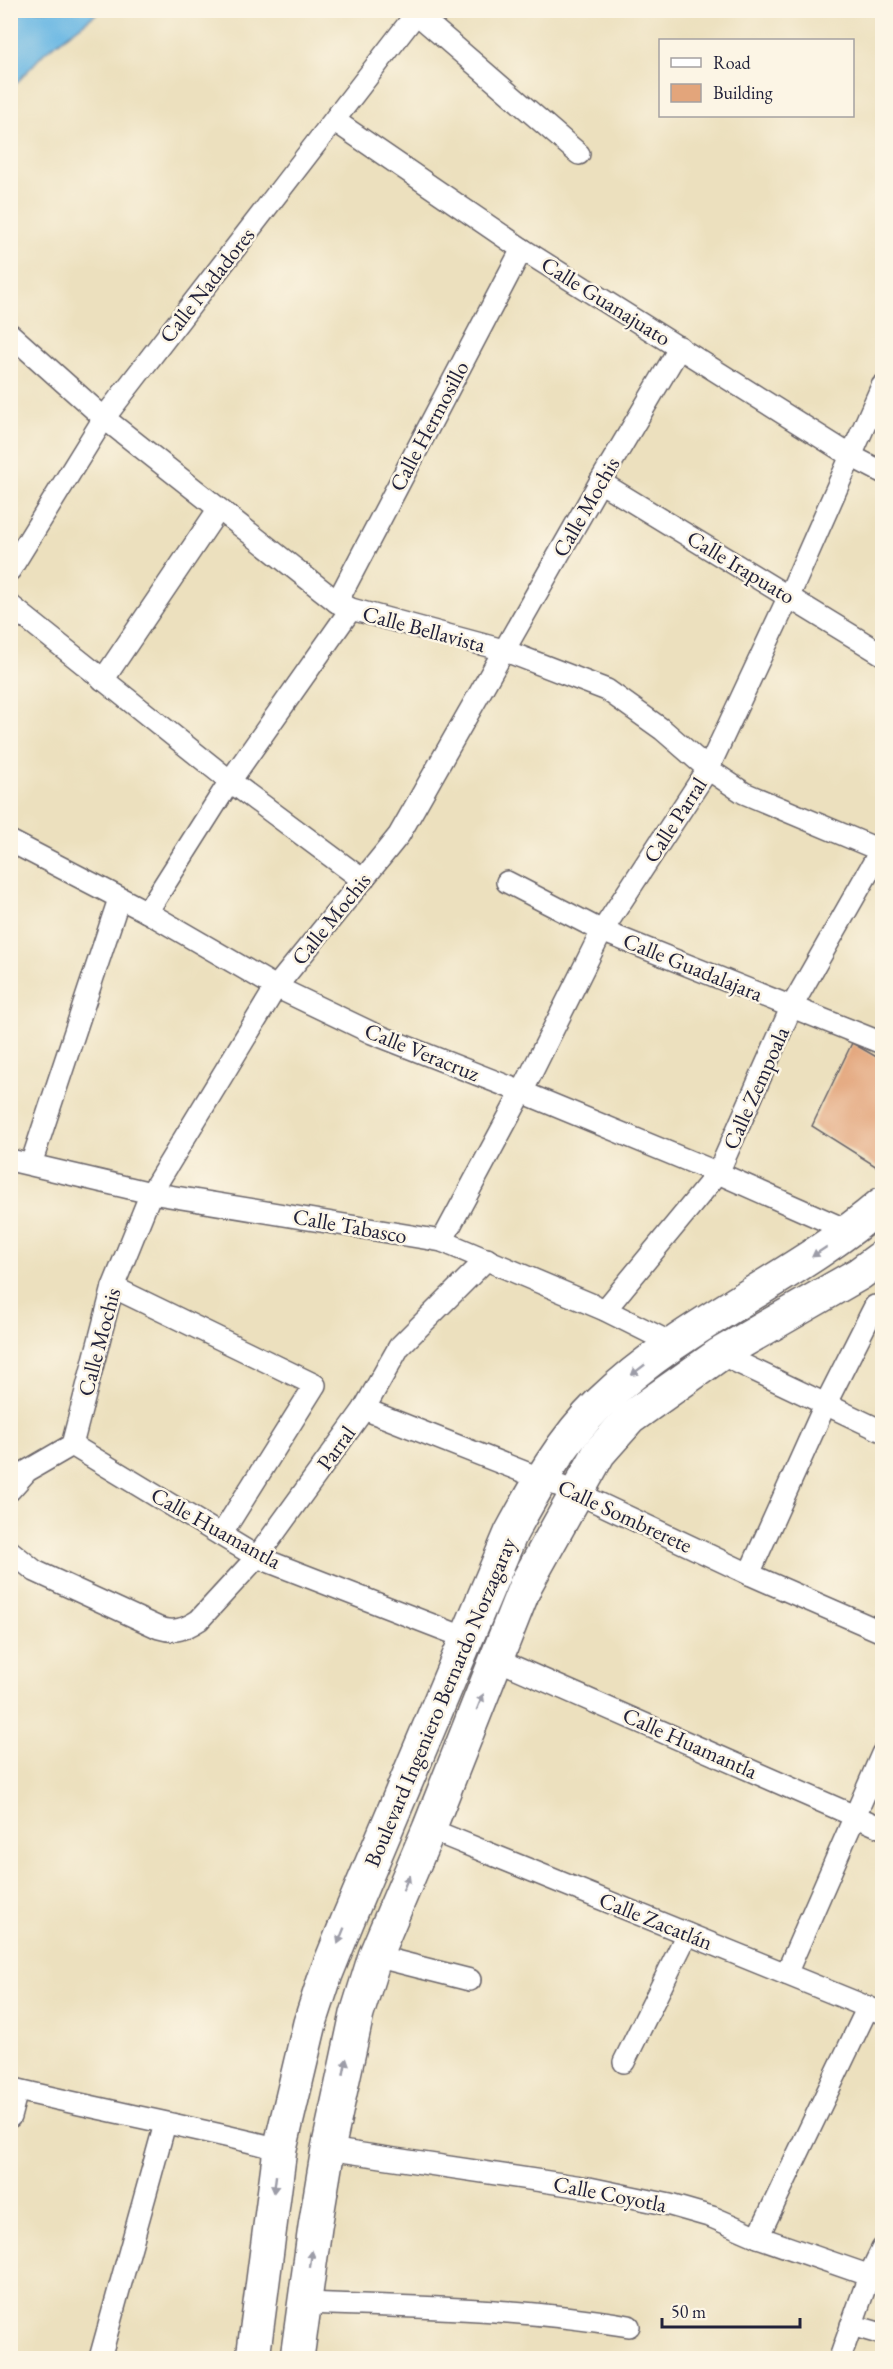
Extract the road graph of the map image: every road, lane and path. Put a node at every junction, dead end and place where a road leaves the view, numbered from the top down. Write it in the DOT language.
graph roads {
  1 [pos="418,12"];
  2 [pos="335,121"];
  3 [pos="579,154"];
  4 [pos="522,249"];
  5 [pos="10,334"];
  6 [pos="680,348"];
  7 [pos="882,386"];
  8 [pos="104,418"];
  9 [pos="851,456"];
  10 [pos="882,472"];
  11 [pos="600,482"];
  12 [pos="218,510"];
  13 [pos="10,570"];
  14 [pos="789,596"];
  15 [pos="10,605"];
  16 [pos="344,606"];
  17 [pos="503,650"];
  18 [pos="882,654"];
  19 [pos="103,680"];
  20 [pos="708,769"];
  21 [pos="230,781"];
  22 [pos="10,841"];
  23 [pos="882,850"];
  24 [pos="363,880"];
  25 [pos="507,882"];
  26 [pos="119,899"];
  27 [pos="147,912"];
  28 [pos="602,931"];
  29 [pos="276,987"];
  30 [pos="792,1006"];
  31 [pos="882,1043"];
  32 [pos="522,1092"];
  33 [pos="21,1162"];
  34 [pos="718,1173"];
  35 [pos="151,1193"];
  36 [pos="882,1204"];
  37 [pos="849,1231"];
  38 [pos="442,1241"];
  39 [pos="882,1257"];
  40 [pos="486,1259"];
  41 [pos="113,1287"];
  42 [pos="875,1306"];
  43 [pos="605,1310"];
  44 [pos="673,1344"];
  45 [pos="720,1354"];
  46 [pos="825,1405"];
  47 [pos="364,1409"];
  48 [pos="882,1431"];
  49 [pos="72,1445"];
  50 [pos="541,1478"];
  51 [pos="10,1490"];
  52 [pos="575,1492"];
  53 [pos="221,1535"];
  54 [pos="10,1551"];
  55 [pos="258,1557"];
  56 [pos="749,1574"];
  57 [pos="882,1632"];
  58 [pos="466,1638"];
  59 [pos="496,1659"];
  60 [pos="882,1754"];
  61 [pos="855,1815"];
  62 [pos="882,1828"];
  63 [pos="429,1829"];
  64 [pos="687,1934"];
  65 [pos="375,1956"];
  66 [pos="786,1974"];
  67 [pos="470,1980"];
  68 [pos="875,2010"];
  69 [pos="624,2062"];
  70 [pos="14,2089"];
  71 [pos="10,2116"];
  72 [pos="165,2124"];
  73 [pos="280,2149"];
  74 [pos="328,2149"];
  75 [pos="758,2237"];
  76 [pos="882,2249"];
  77 [pos="876,2278"];
  78 [pos="305,2303"];
  79 [pos="851,2325"];
  80 [pos="629,2326"];
  81 [pos="882,2334"];
  82 [pos="100,2358"];
  83 [pos="253,2358"];
  84 [pos="297,2358"];
  85 [pos="840,2358"];
  1 -- 2 [label="street, Calle Nadadores"];
  1 -- 3 [label="street"];
  2 -- 4 [label="street, Calle Guanajuato"];
  2 -- 8 [label="street, Calle Nadadores"];
  4 -- 6 [label="street, Calle Guanajuato"];
  4 -- 16 [label="street, Calle Hermosillo"];
  5 -- 8 [label="street, Calle Bellavista"];
  6 -- 9 [label="street, Calle Guanajuato"];
  6 -- 11 [label="street, Calle Mochis"];
  7 -- 9 [label="street, Calle Parral"];
  8 -- 12 [label="street, Calle Bellavista"];
  8 -- 13 [label="street, Calle Nadadores"];
  9 -- 10 [label="street, Calle Guanajuato"];
  9 -- 14 [label="street, Calle Parral"];
  11 -- 14 [label="street, Calle Irapuato"];
  11 -- 17 [label="street, Calle Mochis"];
  12 -- 16 [label="street, Calle Bellavista"];
  12 -- 19 [label="street"];
  14 -- 18 [label="street, Calle Irapuato"];
  14 -- 20 [label="street, Calle Parral"];
  15 -- 19 [label="street"];
  16 -- 17 [label="street, Calle Bellavista"];
  16 -- 21 [label="street, Calle Hermosillo"];
  17 -- 20 [label="street, Calle Bellavista"];
  17 -- 24 [label="street, Calle Mochis"];
  19 -- 21 [label="street"];
  20 -- 23 [label="street, Calle Bellavista"];
  20 -- 28 [label="street, Calle Parral"];
  21 -- 24 [label="street"];
  21 -- 27 [label="street, Calle Hermosillo"];
  22 -- 26 [label="street, Calle Veracruz"];
  23 -- 30 [label="street, Calle Zempoala"];
  24 -- 29 [label="street, Calle Mochis"];
  25 -- 28 [label="street, Calle Guadalajara"];
  26 -- 27 [label="street, Calle Veracruz"];
  26 -- 33 [label="street"];
  27 -- 29 [label="street, Calle Veracruz"];
  28 -- 30 [label="street, Calle Guadalajara"];
  28 -- 32 [label="street, Calle Parral"];
  29 -- 32 [label="street, Calle Veracruz"];
  29 -- 35 [label="street, Calle Mochis"];
  30 -- 31 [label="street, Calle Guadalajara"];
  30 -- 34 [label="street, Calle Zempoala"];
  32 -- 34 [label="street, Calle Veracruz"];
  32 -- 38 [label="street, Calle Parral"];
  33 -- 35 [label="street, Calle Tabasco"];
  34 -- 37 [label="street, Calle Veracruz"];
  34 -- 43 [label="street, Calle Zempoala"];
  35 -- 38 [label="street, Calle Tabasco"];
  35 -- 41 [label="street, Calle Mochis"];
  36 -- 37 [label="main road, Boulevard Ingeniero Bernardo Norzagaray"];
  37 -- 44 [label="main road, Boulevard Ingeniero Bernardo Norzagaray, one-way"];
  38 -- 40 [label="street, Calle Tabasco"];
  39 -- 45 [label="main road, Boulevard Ingeniero Bernardo Norzagaray"];
  40 -- 43 [label="street, Calle Tabasco"];
  40 -- 47 [label="street, Parral"];
  41 -- 49 [label="street, Calle Mochis"];
  41 -- 53 [label="street"];
  42 -- 46 [label="street"];
  43 -- 44 [label="street, Calle Tabasco"];
  44 -- 50 [label="main road, Boulevard Ingeniero Bernardo Norzagaray, one-way"];
  45 -- 46 [label="street"];
  45 -- 52 [label="main road, Boulevard Ingeniero Bernardo Norzagaray"];
  46 -- 48 [label="street"];
  46 -- 56 [label="street"];
  47 -- 50 [label="street, Calle Sombrerete"];
  47 -- 55 [label="street, Parral"];
  49 -- 51 [label="street"];
  49 -- 53 [label="street, Calle Huamantla"];
  50 -- 52 [label="street, Calle Sombrerete"];
  50 -- 58 [label="main road, Boulevard Ingeniero Bernardo Norzagaray"];
  52 -- 56 [label="street, Calle Sombrerete"];
  52 -- 59 [label="main road, Boulevard Ingeniero Bernardo Norzagaray"];
  53 -- 55 [label="street, Calle Huamantla"];
  54 -- 55 [label="street, Parral"];
  55 -- 58 [label="street, Calle Huamantla"];
  56 -- 57 [label="street, Calle Sombrerete"];
  58 -- 73 [label="main road, Boulevard Ingeniero Bernardo Norzagaray, one-way"];
  59 -- 61 [label="street, Calle Huamantla"];
  63 -- 59 [label="main road, Boulevard Ingeniero Bernardo Norzagaray, one-way"];
  60 -- 61 [label="street"];
  61 -- 62 [label="street, Calle Huamantla"];
  61 -- 66 [label="street"];
  63 -- 64 [label="street, Calle Zacatlán"];
  65 -- 63 [label="main road, Boulevard Ingeniero Bernardo Norzagaray, one-way"];
  64 -- 66 [label="street, Calle Zacatlán"];
  64 -- 69 [label="street"];
  65 -- 67 [label="street"];
  74 -- 65 [label="main road, Boulevard Ingeniero Bernardo Norzagaray, one-way"];
  66 -- 68 [label="street, Calle Zacatlán"];
  68 -- 75 [label="street"];
  70 -- 71 [label="street"];
  70 -- 72 [label="street"];
  72 -- 73 [label="street"];
  72 -- 82 [label="street"];
  73 -- 83 [label="main road, Boulevard Ingeniero Bernardo Norzagaray, one-way"];
  74 -- 75 [label="street, Calle Coyotla"];
  78 -- 74 [label="main road, Boulevard Ingeniero Bernardo Norzagaray, one-way"];
  75 -- 77 [label="street, Calle Coyotla"];
  76 -- 77 [label="street"];
  77 -- 79 [label="street"];
  78 -- 80 [label="street"];
  78 -- 84 [label="main road, Boulevard Ingeniero Bernardo Norzagaray"];
  79 -- 81 [label="street"];
  79 -- 85 [label="street"];
}
